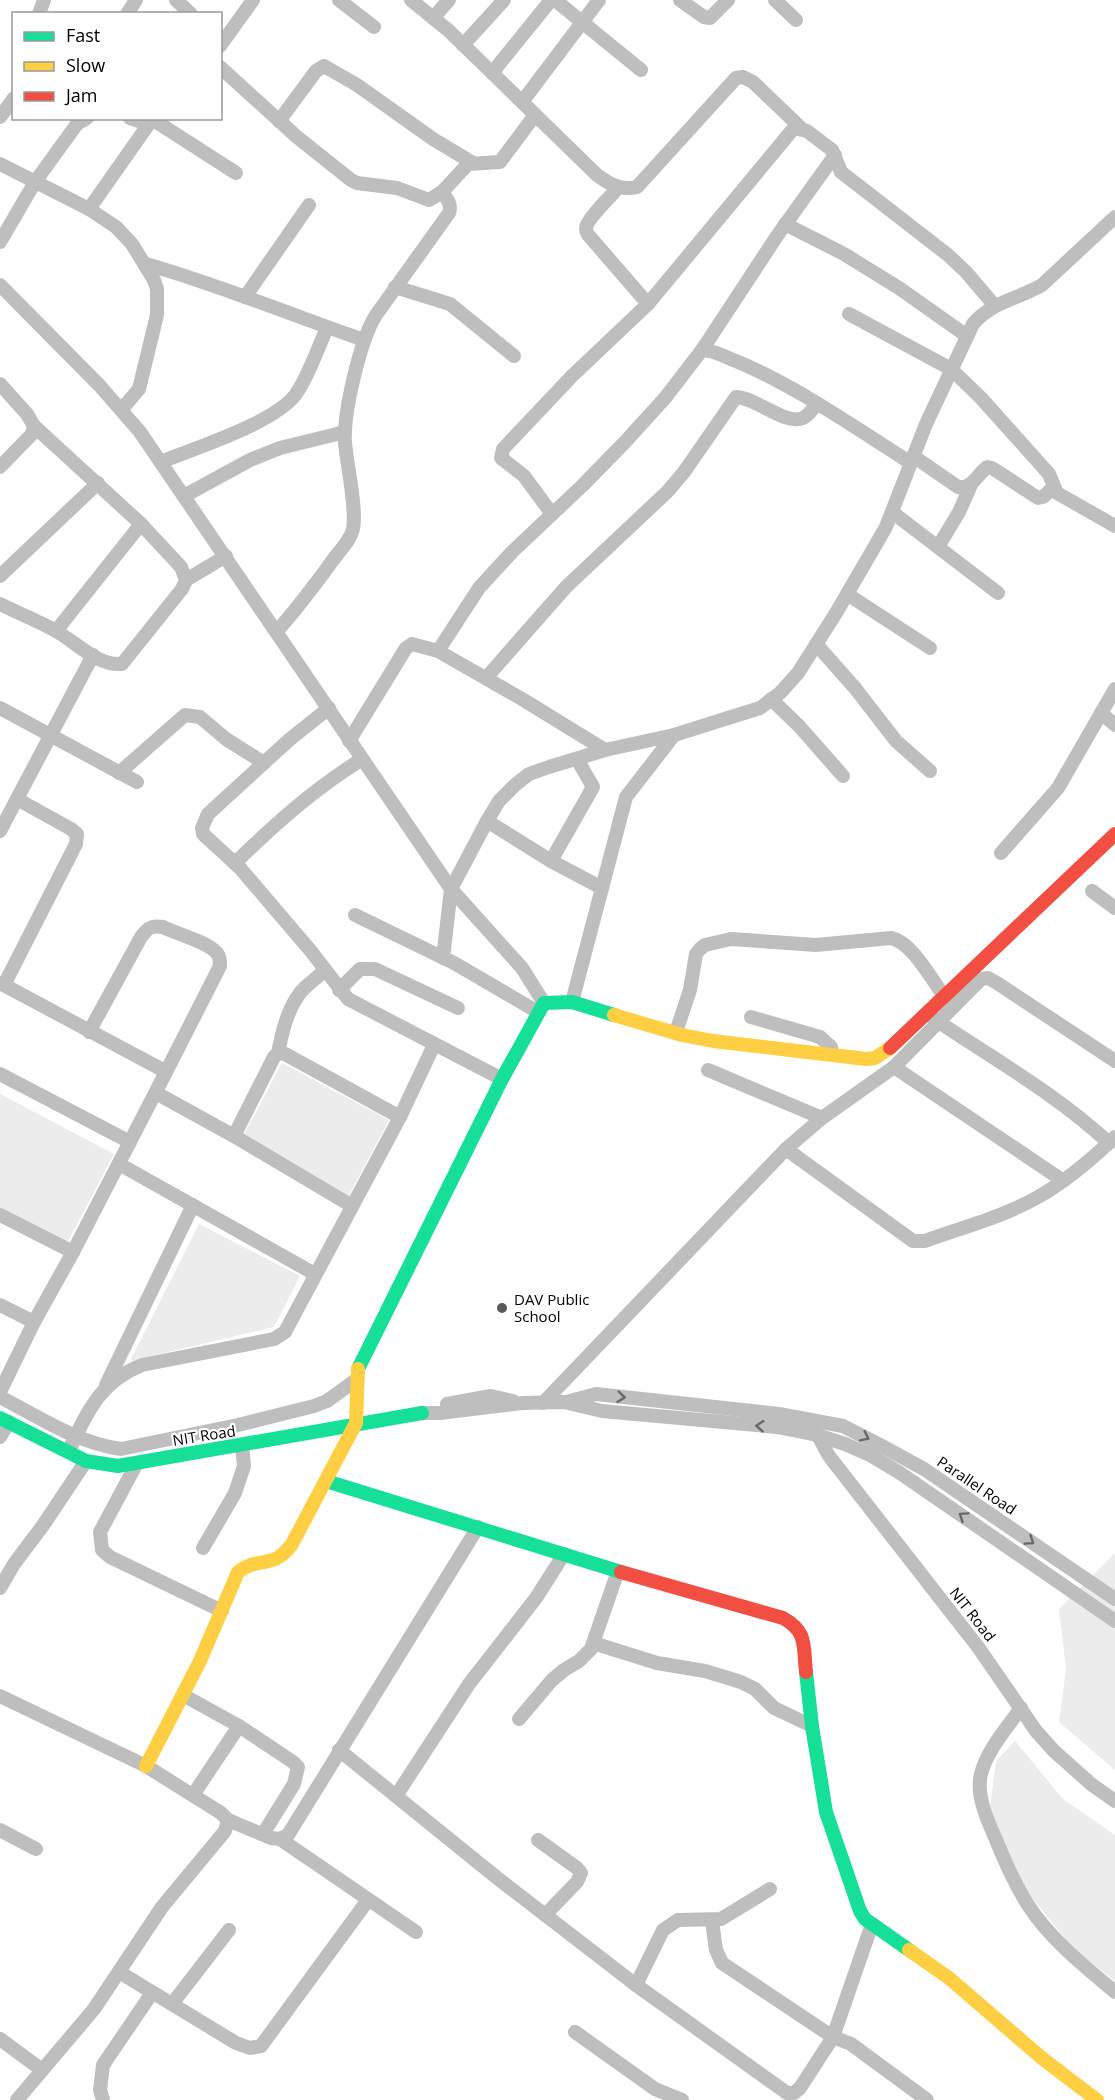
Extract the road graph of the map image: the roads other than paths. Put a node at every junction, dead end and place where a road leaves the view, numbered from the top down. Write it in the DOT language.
graph roads {
  1 [pos="253,0"];
  2 [pos="339,0"];
  3 [pos="411,0"];
  4 [pos="449,0"];
  5 [pos="504,0"];
  6 [pos="553,0"];
  7 [pos="599,0"];
  8 [pos="680,0"];
  9 [pos="728,0"];
  10 [pos="777,1"];
  11 [pos="433,18"];
  12 [pos="796,20"];
  13 [pos="582,22"];
  14 [pos="374,27"];
  15 [pos="222,42"];
  16 [pos="463,45"];
  17 [pos="222,69"];
  18 [pos="641,70"];
  19 [pos="492,73"];
  20 [pos="12,101"];
  21 [pos="522,102"];
  22 [pos="535,115"];
  23 [pos="0,117"];
  24 [pos="77,120"];
  25 [pos="151,120"];
  26 [pos="279,121"];
  27 [pos="801,128"];
  28 [pos="835,155"];
  29 [pos="473,163"];
  30 [pos="0,164"];
  31 [pos="236,173"];
  32 [pos="35,183"];
  33 [pos="618,188"];
  34 [pos="442,192"];
  35 [pos="309,205"];
  36 [pos="89,208"];
  37 [pos="1115,217"];
  38 [pos="785,224"];
  39 [pos="0,242"];
  40 [pos="146,264"];
  41 [pos="0,285"];
  42 [pos="396,287"];
  43 [pos="245,297"];
  44 [pos="648,304"];
  45 [pos="995,306"];
  46 [pos="849,314"];
  47 [pos="327,328"];
  48 [pos="968,336"];
  49 [pos="364,340"];
  50 [pos="702,350"];
  51 [pos="514,356"];
  52 [pos="951,369"];
  53 [pos="0,384"];
  54 [pos="816,404"];
  55 [pos="122,409"];
  56 [pos="34,426"];
  57 [pos="345,432"];
  58 [pos="912,460"];
  59 [pos="161,462"];
  60 [pos="0,466"];
  61 [pos="98,483"];
  62 [pos="971,484"];
  63 [pos="1054,487"];
  64 [pos="184,496"];
  65 [pos="892,512"];
  66 [pos="552,514"];
  67 [pos="141,524"];
  68 [pos="1115,526"];
  69 [pos="938,547"];
  70 [pos="226,556"];
  71 [pos="0,576"];
  72 [pos="186,580"];
  73 [pos="998,593"];
  74 [pos="847,594"];
  75 [pos="0,604"];
  76 [pos="57,631"];
  77 [pos="277,631"];
  78 [pos="816,645"];
  79 [pos="930,648"];
  80 [pos="438,651"];
  81 [pos="93,655"];
  82 [pos="486,678"];
  83 [pos="1115,689"];
  84 [pos="771,699"];
  85 [pos="0,708"];
  86 [pos="329,708"];
  87 [pos="1101,713"];
  88 [pos="1115,725"];
  89 [pos="674,735"];
  90 [pos="52,736"];
  91 [pos="349,741"];
  92 [pos="605,750"];
  93 [pos="362,759"];
  94 [pos="577,759"];
  95 [pos="264,763"];
  96 [pos="930,771"];
  97 [pos="119,773"];
  98 [pos="843,776"];
  99 [pos="137,782"];
  100 [pos="17,799"];
  101 [pos="487,821"];
  102 [pos="0,831"];
  103 [pos="1115,834"];
  104 [pos="1001,853"];
  105 [pos="551,861"];
  106 [pos="235,864"];
  107 [pos="602,888"];
  108 [pos="451,889"];
  109 [pos="1092,891"];
  110 [pos="1115,908"];
  111 [pos="355,915"];
  112 [pos="443,958"];
  113 [pos="325,970"];
  114 [pos="2,984"];
  115 [pos="339,990"];
  116 [pos="944,996"];
  117 [pos="572,1002"];
  118 [pos="541,1007"];
  119 [pos="458,1008"];
  120 [pos="926,1013"];
  121 [pos="751,1017"];
  122 [pos="938,1022"];
  123 [pos="89,1032"];
  124 [pos="676,1032"];
  125 [pos="434,1045"];
  126 [pos="278,1053"];
  127 [pos="832,1055"];
  128 [pos="1115,1061"];
  129 [pos="894,1067"];
  130 [pos="708,1070"];
  131 [pos="0,1074"];
  132 [pos="165,1074"];
  133 [pos="502,1079"];
  134 [pos="156,1093"];
  135 [pos="400,1117"];
  136 [pos="822,1118"];
  137 [pos="234,1136"];
  138 [pos="1112,1140"];
  139 [pos="130,1142"];
  140 [pos="786,1149"];
  141 [pos="119,1164"];
  142 [pos="1062,1180"];
  143 [pos="193,1204"];
  144 [pos="352,1206"];
  145 [pos="0,1215"];
  146 [pos="73,1252"];
  147 [pos="315,1274"];
  148 [pos="0,1305"];
  149 [pos="34,1322"];
  150 [pos="356,1380"];
  151 [pos="105,1387"];
  152 [pos="0,1392"];
  153 [pos="0,1397"];
  154 [pos="564,1402"];
  155 [pos="543,1403"];
  156 [pos="810,1419"];
  157 [pos="5,1420"];
  158 [pos="356,1423"];
  159 [pos="817,1435"];
  160 [pos="0,1437"];
  161 [pos="75,1437"];
  162 [pos="242,1446"];
  163 [pos="68,1452"];
  164 [pos="86,1461"];
  165 [pos="137,1463"];
  166 [pos="326,1481"];
  167 [pos="478,1527"];
  168 [pos="203,1548"];
  169 [pos="564,1554"];
  170 [pos="618,1571"];
  171 [pos="0,1588"];
  172 [pos="1115,1599"];
  173 [pos="222,1611"];
  174 [pos="1115,1621"];
  175 [pos="593,1643"];
  176 [pos="183,1695"];
  177 [pos="0,1696"];
  178 [pos="1021,1708"];
  179 [pos="519,1719"];
  180 [pos="239,1726"];
  181 [pos="812,1726"];
  182 [pos="339,1750"];
  183 [pos="146,1766"];
  184 [pos="193,1795"];
  185 [pos="396,1796"];
  186 [pos="1115,1801"];
  187 [pos="228,1820"];
  188 [pos="0,1830"];
  189 [pos="263,1834"];
  190 [pos="280,1839"];
  191 [pos="537,1840"];
  192 [pos="36,1849"];
  193 [pos="770,1889"];
  194 [pos="368,1900"];
  195 [pos="545,1915"];
  196 [pos="712,1920"];
  197 [pos="872,1924"];
  198 [pos="229,1930"];
  199 [pos="416,1932"];
  200 [pos="119,1972"];
  201 [pos="636,1985"];
  202 [pos="1115,1992"];
  203 [pos="152,1993"];
  204 [pos="172,2004"];
  205 [pos="575,2032"];
  206 [pos="833,2037"];
  207 [pos="0,2039"];
  208 [pos="42,2070"];
  209 [pos="792,2097"];
  210 [pos="17,2100"];
  211 [pos="103,2100"];
  212 [pos="682,2100"];
  213 [pos="927,2100"];
  214 [pos="1097,2100"];
  1 -- 15 [label="street"];
  2 -- 14 [label="street"];
  3 -- 11 [label="street"];
  4 -- 11 [label="street"];
  5 -- 16 [label="street"];
  6 -- 13 [label="street"];
  6 -- 19 [label="street"];
  7 -- 13 [label="street"];
  8 -- 9 [label="street"];
  10 -- 12 [label="street"];
  11 -- 16 [label="street"];
  13 -- 18 [label="street"];
  13 -- 21 [label="street"];
  16 -- 19 [label="street"];
  17 -- 26 [label="street"];
  19 -- 21 [label="street"];
  20 -- 23 [label="street"];
  21 -- 22 [label="street"];
  22 -- 29 [label="street"];
  22 -- 33 [label="street"];
  24 -- 32 [label="street"];
  25 -- 31 [label="street"];
  25 -- 36 [label="street"];
  26 -- 29 [label="street"];
  26 -- 34 [label="street"];
  27 -- 28 [label="street"];
  27 -- 33 [label="street"];
  27 -- 44 [label="street"];
  28 -- 38 [label="street"];
  28 -- 45 [label="street"];
  29 -- 34 [label="street"];
  30 -- 32 [label="street"];
  32 -- 36 [label="street"];
  32 -- 39 [label="street"];
  33 -- 44 [label="street"];
  34 -- 42 [label="street"];
  35 -- 43 [label="street"];
  36 -- 40 [label="street"];
  37 -- 45 [label="street"];
  38 -- 48 [label="street"];
  38 -- 50 [label="street"];
  40 -- 43 [label="street"];
  40 -- 55 [label="street"];
  41 -- 55 [label="street"];
  42 -- 49 [label="street"];
  42 -- 51 [label="street"];
  43 -- 47 [label="street"];
  44 -- 66 [label="street"];
  45 -- 48 [label="street"];
  46 -- 52 [label="street"];
  47 -- 49 [label="street"];
  47 -- 59 [label="street"];
  48 -- 52 [label="street"];
  49 -- 57 [label="street"];
  50 -- 54 [label="street"];
  50 -- 66 [label="street"];
  52 -- 58 [label="street"];
  52 -- 63 [label="street"];
  53 -- 56 [label="street"];
  54 -- 58 [label="street"];
  54 -- 82 [label="street"];
  55 -- 59 [label="street"];
  56 -- 60 [label="street"];
  56 -- 61 [label="street"];
  57 -- 64 [label="street"];
  57 -- 77 [label="street"];
  58 -- 62 [label="street"];
  58 -- 65 [label="street"];
  59 -- 64 [label="street"];
  61 -- 67 [label="street"];
  61 -- 71 [label="street"];
  62 -- 63 [label="street"];
  62 -- 69 [label="street"];
  63 -- 68 [label="street"];
  64 -- 70 [label="street"];
  65 -- 69 [label="street"];
  65 -- 74 [label="street"];
  66 -- 80 [label="street"];
  67 -- 72 [label="street"];
  67 -- 76 [label="street"];
  69 -- 73 [label="street"];
  70 -- 72 [label="street"];
  70 -- 77 [label="street"];
  72 -- 81 [label="street"];
  74 -- 78 [label="street"];
  74 -- 79 [label="street"];
  75 -- 76 [label="street"];
  76 -- 81 [label="street"];
  77 -- 86 [label="street"];
  78 -- 84 [label="street"];
  78 -- 96 [label="street"];
  80 -- 82 [label="street"];
  80 -- 91 [label="street"];
  81 -- 90 [label="street"];
  82 -- 92 [label="street"];
  83 -- 87 [label="street"];
  84 -- 89 [label="street"];
  84 -- 98 [label="street"];
  85 -- 90 [label="street"];
  86 -- 91 [label="street"];
  86 -- 95 [label="street"];
  87 -- 88 [label="street"];
  87 -- 104 [label="street"];
  89 -- 92 [label="street"];
  89 -- 107 [label="street"];
  90 -- 97 [label="street"];
  90 -- 100 [label="street"];
  91 -- 93 [label="street"];
  92 -- 94 [label="street"];
  93 -- 106 [label="street"];
  93 -- 108 [label="street"];
  94 -- 101 [label="street"];
  94 -- 105 [label="street"];
  95 -- 97 [label="street"];
  95 -- 106 [label="street"];
  97 -- 99 [label="street"];
  100 -- 102 [label="street"];
  100 -- 114 [label="street"];
  101 -- 105 [label="street"];
  101 -- 108 [label="street"];
  103 -- 116 [label="street"];
  105 -- 107 [label="street"];
  106 -- 113 [label="street"];
  107 -- 117 [label="street"];
  108 -- 112 [label="street"];
  108 -- 118 [label="street"];
  109 -- 110 [label="street"];
  111 -- 112 [label="street"];
  112 -- 118 [label="street"];
  113 -- 115 [label="street"];
  113 -- 126 [label="street"];
  114 -- 123 [label="street"];
  115 -- 119 [label="street"];
  115 -- 125 [label="street"];
  116 -- 120 [label="street"];
  116 -- 124 [label="street"];
  117 -- 118 [label="street"];
  117 -- 124 [label="street"];
  118 -- 133 [label="street"];
  120 -- 122 [label="street"];
  120 -- 127 [label="street"];
  121 -- 127 [label="street"];
  122 -- 128 [label="street"];
  122 -- 129 [label="street"];
  122 -- 138 [label="street"];
  123 -- 132 [label="street"];
  123 -- 132 [label="street"];
  124 -- 127 [label="street"];
  125 -- 133 [label="street"];
  125 -- 135 [label="street"];
  126 -- 135 [label="street"];
  126 -- 137 [label="street"];
  129 -- 136 [label="street"];
  129 -- 142 [label="street"];
  130 -- 136 [label="street"];
  131 -- 139 [label="street"];
  132 -- 134 [label="street"];
  133 -- 150 [label="street"];
  134 -- 137 [label="street"];
  134 -- 139 [label="street"];
  135 -- 144 [label="street"];
  136 -- 140 [label="street"];
  137 -- 144 [label="street"];
  138 -- 142 [label="street"];
  139 -- 141 [label="street"];
  140 -- 142 [label="street"];
  140 -- 155 [label="street"];
  141 -- 143 [label="street"];
  141 -- 146 [label="street"];
  143 -- 147 [label="street"];
  143 -- 151 [label="street"];
  144 -- 147 [label="street"];
  145 -- 146 [label="street"];
  146 -- 149 [label="street"];
  147 -- 151 [label="street"];
  148 -- 149 [label="street"];
  149 -- 152 [label="street"];
  150 -- 158 [label="street"];
  150 -- 161 [label="street"];
  151 -- 161 [label="street"];
  153 -- 161 [label="street"];
  154 -- 155 [label="street, NIT Road"];
  154 -- 156 [label="street, NIT Road, one-way"];
  159 -- 154 [label="street, NIT Road, one-way"];
  155 -- 158 [label="street, NIT Road"];
  156 -- 159 [label="street, NIT Road"];
  156 -- 172 [label="street, Parallel Road, one-way"];
  157 -- 160 [label="street"];
  157 -- 163 [label="street, NIT Road"];
  158 -- 162 [label="street, NIT Road"];
  158 -- 166 [label="street"];
  174 -- 159 [label="street, one-way"];
  159 -- 178 [label="street, NIT Road"];
  161 -- 163 [label="street"];
  162 -- 165 [label="street, NIT Road"];
  162 -- 168 [label="street"];
  163 -- 164 [label="street, NIT Road"];
  164 -- 165 [label="street, NIT Road"];
  164 -- 171 [label="street"];
  165 -- 173 [label="street"];
  166 -- 167 [label="street"];
  166 -- 173 [label="street"];
  167 -- 169 [label="street"];
  167 -- 182 [label="street"];
  169 -- 170 [label="street"];
  169 -- 185 [label="street"];
  170 -- 175 [label="street"];
  170 -- 181 [label="street"];
  173 -- 176 [label="street"];
  175 -- 179 [label="street"];
  175 -- 181 [label="street"];
  176 -- 180 [label="street"];
  176 -- 183 [label="street"];
  177 -- 183 [label="street"];
  178 -- 186 [label="street, NIT Road"];
  178 -- 202 [label="street"];
  180 -- 184 [label="street"];
  180 -- 189 [label="street"];
  181 -- 197 [label="street"];
  182 -- 185 [label="street"];
  182 -- 190 [label="street"];
  183 -- 184 [label="street"];
  184 -- 187 [label="street"];
  185 -- 195 [label="street"];
  187 -- 189 [label="street"];
  187 -- 200 [label="street"];
  188 -- 192 [label="street"];
  189 -- 190 [label="street"];
  190 -- 194 [label="street"];
  191 -- 195 [label="street"];
  193 -- 196 [label="street"];
  194 -- 199 [label="street"];
  194 -- 204 [label="street"];
  195 -- 201 [label="street"];
  196 -- 201 [label="street"];
  196 -- 206 [label="street"];
  197 -- 206 [label="street"];
  197 -- 214 [label="street"];
  198 -- 204 [label="street"];
  200 -- 203 [label="street"];
  200 -- 208 [label="street"];
  201 -- 209 [label="street"];
  203 -- 204 [label="street"];
  203 -- 211 [label="street"];
  205 -- 212 [label="street"];
  206 -- 209 [label="street"];
  206 -- 213 [label="street"];
  207 -- 208 [label="street"];
  208 -- 210 [label="street"];
}
